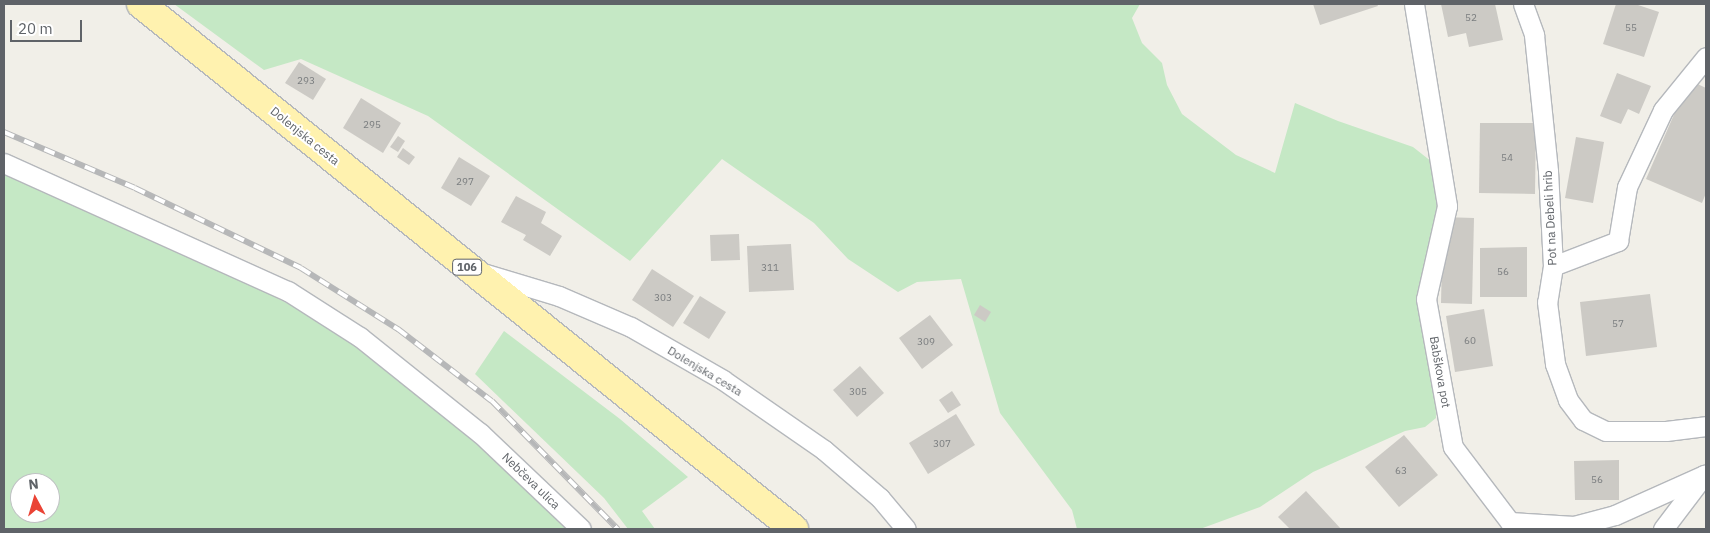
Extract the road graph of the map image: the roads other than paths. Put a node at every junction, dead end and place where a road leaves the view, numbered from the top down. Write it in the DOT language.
graph roads {
  1 [pos="140,4"];
  2 [pos="1414,4"];
  3 [pos="1523,4"];
  4 [pos="1706,56"];
  5 [pos="4,163"];
  6 [pos="1553,266"];
  7 [pos="470,269"];
  8 [pos="1706,426"];
  9 [pos="1705,473"];
  10 [pos="581,529"];
  11 [pos="794,529"];
  12 [pos="906,529"];
  13 [pos="1663,529"];
  1 -- 7 [label="main road, Dolenjska cesta / 106"];
  2 -- 9 [label="street, Babškova pot"];
  3 -- 6 [label="street, Pot na Debeli hrib"];
  4 -- 6 [label="street"];
  5 -- 10 [label="street, Nebčeva ulica"];
  6 -- 8 [label="street, Pot na Debeli hrib"];
  7 -- 11 [label="main road, Dolenjska cesta / 106"];
  7 -- 12 [label="street, Dolenjska cesta"];
  9 -- 13 [label="street, Babškova pot"];
}
